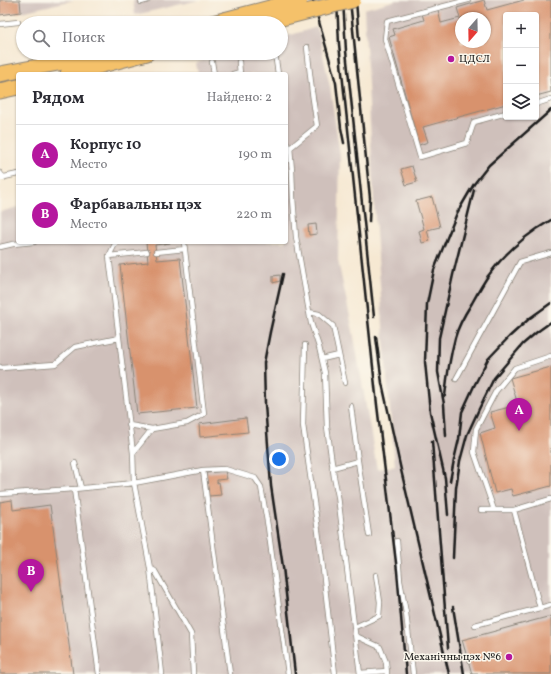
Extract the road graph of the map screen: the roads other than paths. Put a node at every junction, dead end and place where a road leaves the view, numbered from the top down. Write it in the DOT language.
graph roads {
  1 [pos="148,0"];
  2 [pos="274,0"];
  3 [pos="300,0"];
  4 [pos="353,0"];
  5 [pos="468,0"];
  6 [pos="141,2"];
  7 [pos="238,16"];
  8 [pos="275,16"];
  9 [pos="288,16"];
  10 [pos="16,22"];
  11 [pos="0,24"];
  12 [pos="307,47"];
  13 [pos="69,60"];
  14 [pos="121,60"];
  15 [pos="277,60"];
  16 [pos="212,62"];
  17 [pos="240,62"];
  18 [pos="76,72"];
  19 [pos="214,72"];
  20 [pos="240,72"];
  21 [pos="278,72"];
  22 [pos="0,74"];
  23 [pos="16,87"];
  24 [pos="0,91"];
  25 [pos="551,99"];
  26 [pos="539,103"];
  27 [pos="503,114"];
  28 [pos="288,146"];
  29 [pos="290,148"];
  30 [pos="0,173"];
  31 [pos="16,174"];
  32 [pos="2,178"];
  33 [pos="16,244"];
  34 [pos="115,244"];
  35 [pos="184,244"];
  36 [pos="0,247"];
  37 [pos="184,249"];
  38 [pos="147,252"];
  39 [pos="156,252"];
  40 [pos="551,253"];
  41 [pos="109,256"];
  42 [pos="309,312"];
  43 [pos="119,338"];
  44 [pos="305,344"];
  45 [pos="339,354"];
  46 [pos="551,356"];
  47 [pos="322,359"];
  48 [pos="0,368"];
  49 [pos="456,379"];
  50 [pos="345,382"];
  51 [pos="351,406"];
  52 [pos="129,425"];
  53 [pos="152,429"];
  54 [pos="133,453"];
  55 [pos="358,461"];
  56 [pos="75,462"];
  57 [pos="332,468"];
  58 [pos="203,470"];
  59 [pos="134,483"];
  60 [pos="81,488"];
  61 [pos="74,489"];
  62 [pos="0,494"];
  63 [pos="551,499"];
  64 [pos="481,510"];
  65 [pos="494,510"];
  66 [pos="514,510"];
  67 [pos="369,535"];
  68 [pos="397,541"];
  69 [pos="150,568"];
  70 [pos="376,575"];
  71 [pos="551,605"];
  72 [pos="540,608"];
  73 [pos="475,625"];
  74 [pos="354,627"];
  75 [pos="356,636"];
  76 [pos="387,672"];
  77 [pos="99,674"];
  78 [pos="162,674"];
  79 [pos="194,674"];
  80 [pos="230,674"];
  81 [pos="288,674"];
  82 [pos="335,674"];
  83 [pos="360,674"];
  84 [pos="412,674"];
  1 -- 6 [label="lane"];
  2 -- 8 [label="lane"];
  3 -- 7 [label="main road, bridge"];
  4 -- 9 [label="main road, bridge"];
  5 -- 27 [label="lane"];
  10 -- 11 [label="lane"];
  12 -- 29 [label="lane"];
  13 -- 22 [label="main road"];
  14 -- 18 [label="main road"];
  15 -- 21 [label="lane"];
  16 -- 19 [label="lane"];
  17 -- 20 [label="lane"];
  23 -- 24 [label="main road"];
  25 -- 26 [label="lane"];
  28 -- 29 [label="lane"];
  29 -- 42 [label="lane"];
  30 -- 32 [label="lane"];
  31 -- 32 [label="lane"];
  33 -- 36 [label="lane"];
  34 -- 41 [label="lane"];
  35 -- 37 [label="lane"];
  37 -- 39 [label="lane"];
  37 -- 53 [label="lane"];
  38 -- 41 [label="lane"];
  40 -- 49 [label="lane"];
  41 -- 43 [label="lane"];
  42 -- 45 [label="lane"];
  42 -- 47 [label="lane"];
  43 -- 48 [label="lane"];
  43 -- 52 [label="lane"];
  44 -- 82 [label="lane"];
  45 -- 47 [label="lane"];
  45 -- 50 [label="lane"];
  46 -- 65 [label="lane"];
  47 -- 57 [label="lane"];
  51 -- 55 [label="lane"];
  52 -- 53 [label="lane"];
  52 -- 54 [label="lane"];
  53 -- 54 [label="lane"];
  54 -- 59 [label="lane"];
  55 -- 57 [label="lane"];
  55 -- 67 [label="lane"];
  56 -- 60 [label="lane"];
  57 -- 74 [label="lane"];
  58 -- 59 [label="lane"];
  58 -- 80 [label="lane"];
  58 -- 81 [label="lane"];
  59 -- 60 [label="lane"];
  59 -- 69 [label="lane"];
  60 -- 61 [label="lane"];
  61 -- 62 [label="lane"];
  61 -- 77 [label="lane"];
  63 -- 66 [label="lane"];
  64 -- 65 [label="lane"];
  65 -- 66 [label="lane"];
  66 -- 72 [label="lane"];
  68 -- 84 [label="lane"];
  69 -- 78 [label="lane"];
  69 -- 79 [label="lane"];
  70 -- 74 [label="lane"];
  71 -- 72 [label="lane"];
  72 -- 73 [label="lane"];
  74 -- 75 [label="lane"];
  75 -- 76 [label="lane"];
  75 -- 83 [label="lane"];
  76 -- 83 [label="lane"];
}
